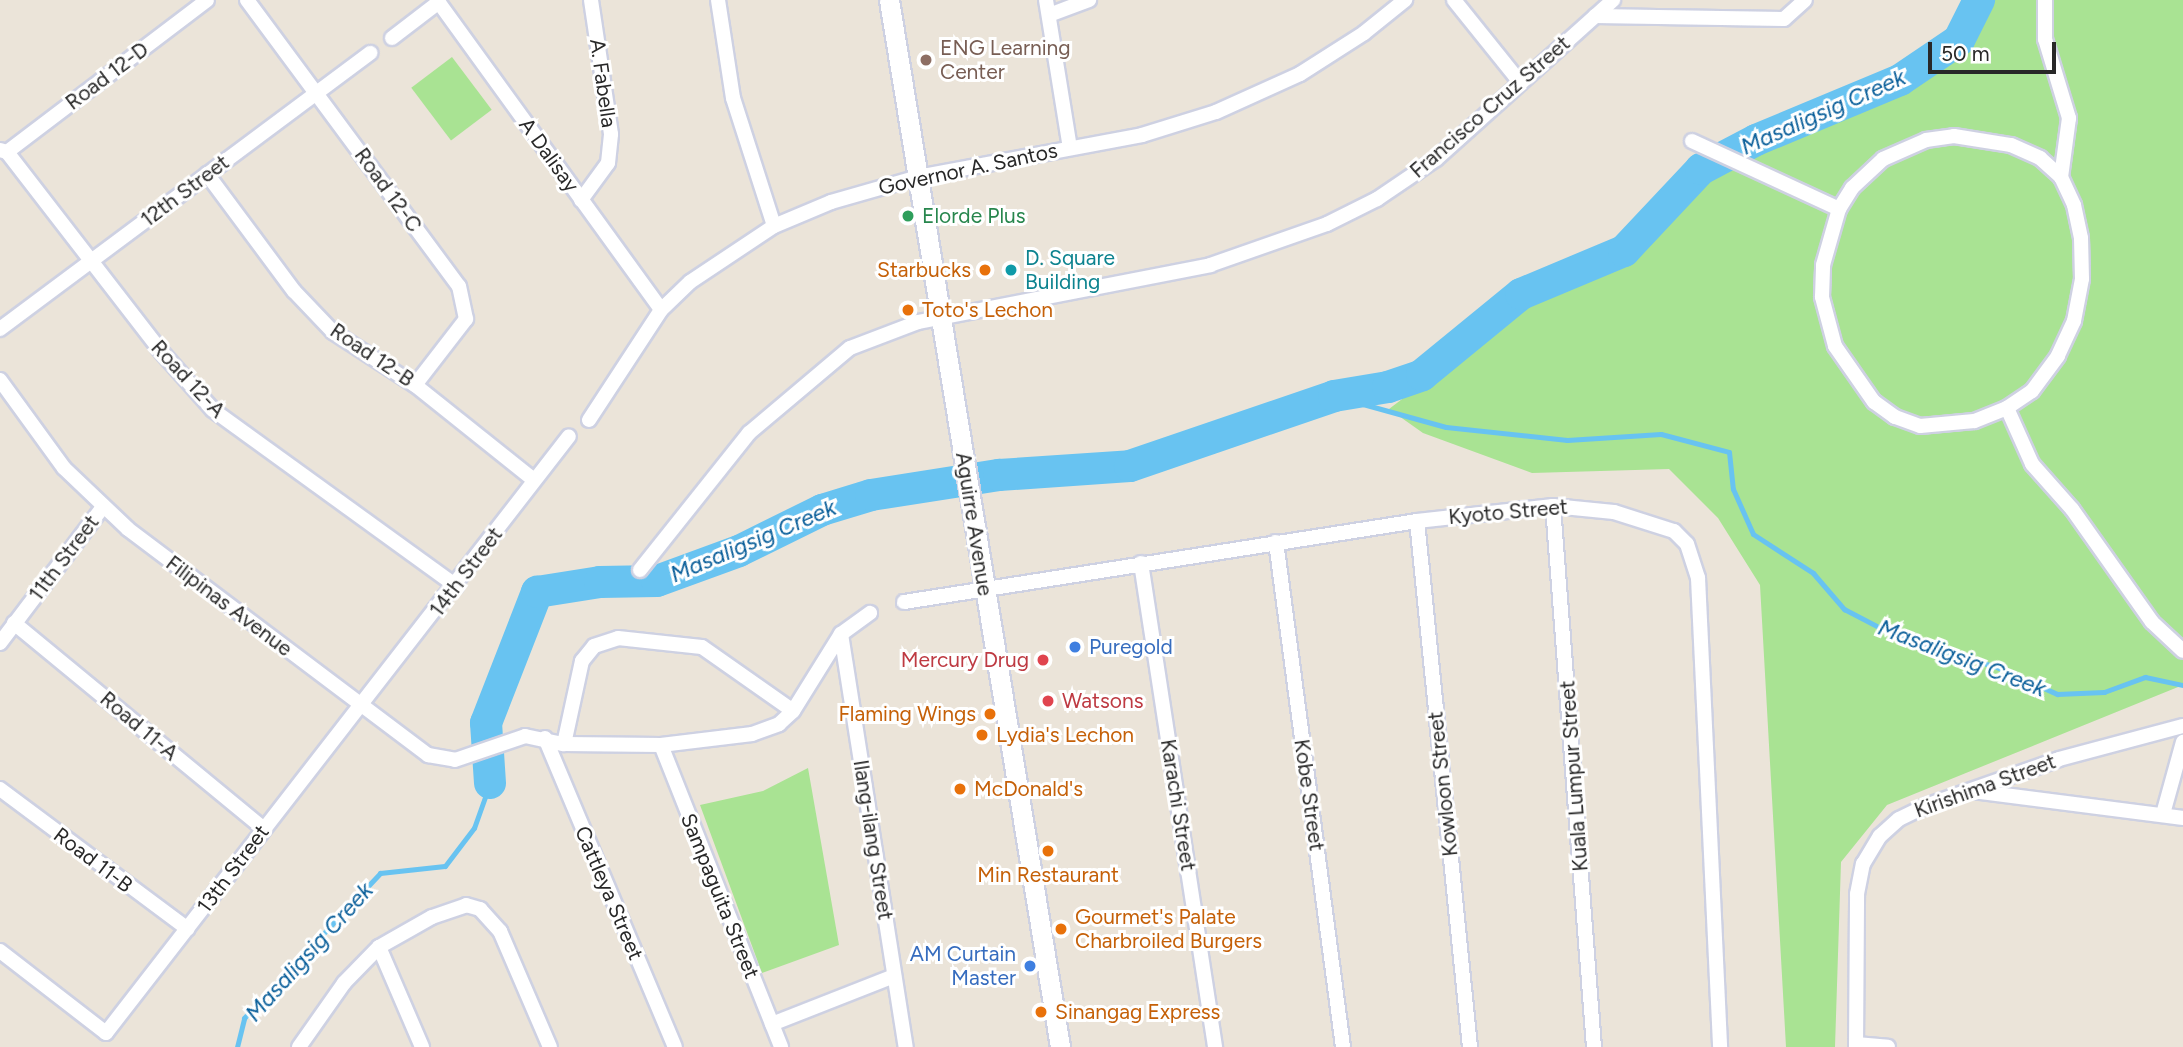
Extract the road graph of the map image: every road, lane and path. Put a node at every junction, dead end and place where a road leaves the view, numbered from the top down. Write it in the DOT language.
graph roads {
  1 [pos="207,0"];
  2 [pos="247,0"];
  3 [pos="591,0"];
  4 [pos="718,0"];
  5 [pos="889,0"];
  6 [pos="1089,0"];
  7 [pos="1405,0"];
  8 [pos="1454,0"];
  9 [pos="1613,0"];
  10 [pos="1805,0"];
  11 [pos="2045,0"];
  12 [pos="438,1"];
  13 [pos="1047,7"];
  14 [pos="1595,16"];
  15 [pos="392,38"];
  16 [pos="370,53"];
  17 [pos="1520,82"];
  18 [pos="317,92"];
  19 [pos="1692,141"];
  20 [pos="1070,148"];
  21 [pos="4,151"];
  22 [pos="207,174"];
  23 [pos="918,177"];
  24 [pos="2061,177"];
  25 [pos="581,200"];
  26 [pos="1839,209"];
  27 [pos="774,226"];
  28 [pos="91,261"];
  29 [pos="660,310"];
  30 [pos="941,318"];
  31 [pos="0,329"];
  32 [pos="0,380"];
  33 [pos="415,385"];
  34 [pos="2007,408"];
  35 [pos="589,420"];
  36 [pos="569,436"];
  37 [pos="534,480"];
  38 [pos="1553,506"];
  39 [pos="103,507"];
  40 [pos="1417,521"];
  41 [pos="1276,542"];
  42 [pos="1141,563"];
  43 [pos="640,570"];
  44 [pos="456,586"];
  45 [pos="984,587"];
  46 [pos="904,601"];
  47 [pos="870,613"];
  48 [pos="14,624"];
  49 [pos="841,634"];
  50 [pos="0,643"];
  51 [pos="2183,651"];
  52 [pos="360,707"];
  53 [pos="793,711"];
  54 [pos="2183,726"];
  55 [pos="545,738"];
  56 [pos="2183,742"];
  57 [pos="564,744"];
  58 [pos="661,745"];
  59 [pos="0,789"];
  60 [pos="1968,791"];
  61 [pos="2163,814"];
  62 [pos="2183,817"];
  63 [pos="263,828"];
  64 [pos="188,929"];
  65 [pos="379,947"];
  66 [pos="0,951"];
  67 [pos="894,976"];
  68 [pos="772,1024"];
  69 [pos="1856,1045"];
  70 [pos="299,1047"];
  71 [pos="422,1047"];
  72 [pos="550,1047"];
  73 [pos="675,1047"];
  74 [pos="781,1047"];
  75 [pos="906,1047"];
  76 [pos="1060,1047"];
  77 [pos="1214,1047"];
  78 [pos="1343,1047"];
  79 [pos="1470,1047"];
  80 [pos="1594,1047"];
  81 [pos="1720,1047"];
  82 [pos="1888,1047"];
  1 -- 21 [label="street, Road 12-D"];
  2 -- 18 [label="street, Road 12-C"];
  3 -- 25 [label="street, A. Fabella"];
  4 -- 27 [label="street"];
  5 -- 23 [label="street, Aguirre Avenue"];
  6 -- 13 [label="street"];
  7 -- 20 [label="street, Governor A. Santos"];
  8 -- 17 [label="street"];
  9 -- 14 [label="street, Francisco Cruz Street"];
  10 -- 14 [label="street"];
  11 -- 24 [label="street"];
  12 -- 15 [label="street"];
  12 -- 25 [label="street, A Dalisay"];
  13 -- 20 [label="street"];
  14 -- 17 [label="street, Francisco Cruz Street"];
  16 -- 18 [label="street, 12th Street"];
  17 -- 30 [label="street, Francisco Cruz Street"];
  18 -- 22 [label="street, 12th Street"];
  18 -- 33 [label="street, Road 12-C"];
  19 -- 26 [label="street"];
  20 -- 23 [label="street, Governor A. Santos"];
  21 -- 28 [label="street, Road 12-A"];
  22 -- 28 [label="street, 12th Street"];
  22 -- 33 [label="street, Road 12-B"];
  23 -- 27 [label="street, Governor A. Santos"];
  23 -- 30 [label="street, Aguirre Avenue"];
  24 -- 26 [label="street"];
  24 -- 34 [label="street"];
  25 -- 29 [label="street, A Dalisay"];
  26 -- 34 [label="street"];
  27 -- 29 [label="street, Governor A. Santos"];
  28 -- 31 [label="street, 12th Street"];
  28 -- 44 [label="street, Road 12-A"];
  29 -- 35 [label="street, Governor A. Santos"];
  30 -- 43 [label="street, Francisco Cruz Street"];
  30 -- 45 [label="street, Aguirre Avenue"];
  32 -- 39 [label="street, Filipinas Avenue"];
  33 -- 37 [label="street, Road 12-B"];
  34 -- 51 [label="street"];
  36 -- 37 [label="street, 14th Street"];
  37 -- 44 [label="street, 14th Street"];
  38 -- 40 [label="street, Kyoto Street"];
  38 -- 80 [label="street, Kuala Lumpur Street"];
  38 -- 81 [label="street, Kyoto Street"];
  39 -- 48 [label="street, 11th Street"];
  39 -- 52 [label="street, Filipinas Avenue"];
  40 -- 41 [label="street, Kyoto Street"];
  40 -- 79 [label="street, Kowloon Street"];
  41 -- 42 [label="street, Kyoto Street"];
  41 -- 78 [label="street, Kobe Street"];
  42 -- 45 [label="street, Kyoto Street"];
  42 -- 77 [label="street, Karachi Street"];
  44 -- 52 [label="street, 14th Street"];
  45 -- 46 [label="street, Kyoto Street"];
  45 -- 76 [label="street, Aguirre Avenue"];
  47 -- 49 [label="street"];
  48 -- 50 [label="street, 11th Street"];
  48 -- 63 [label="street, Road 11-A"];
  49 -- 53 [label="street"];
  49 -- 67 [label="street, Ilang-ilang Street"];
  52 -- 55 [label="street, Filipinas Avenue"];
  52 -- 63 [label="street, 13th Street"];
  53 -- 57 [label="street"];
  53 -- 58 [label="street, Filipinas Avenue"];
  54 -- 60 [label="street, Kirishima Street"];
  55 -- 57 [label="street, Filipinas Avenue"];
  55 -- 73 [label="street, Cattleya Street"];
  56 -- 61 [label="street"];
  57 -- 58 [label="street, Filipinas Avenue"];
  58 -- 68 [label="street, Sampaguita Street"];
  59 -- 64 [label="street, Road 11-B"];
  60 -- 61 [label="street"];
  60 -- 69 [label="street, Kirishima Street"];
  61 -- 62 [label="street"];
  63 -- 64 [label="street, 13th Street"];
  64 -- 66 [label="street, 13th Street"];
  65 -- 70 [label="street"];
  65 -- 71 [label="street"];
  65 -- 72 [label="street"];
  67 -- 68 [label="street"];
  67 -- 75 [label="street, Ilang-ilang Street"];
  68 -- 74 [label="street, Sampaguita Street"];
  69 -- 82 [label="street"];
}
